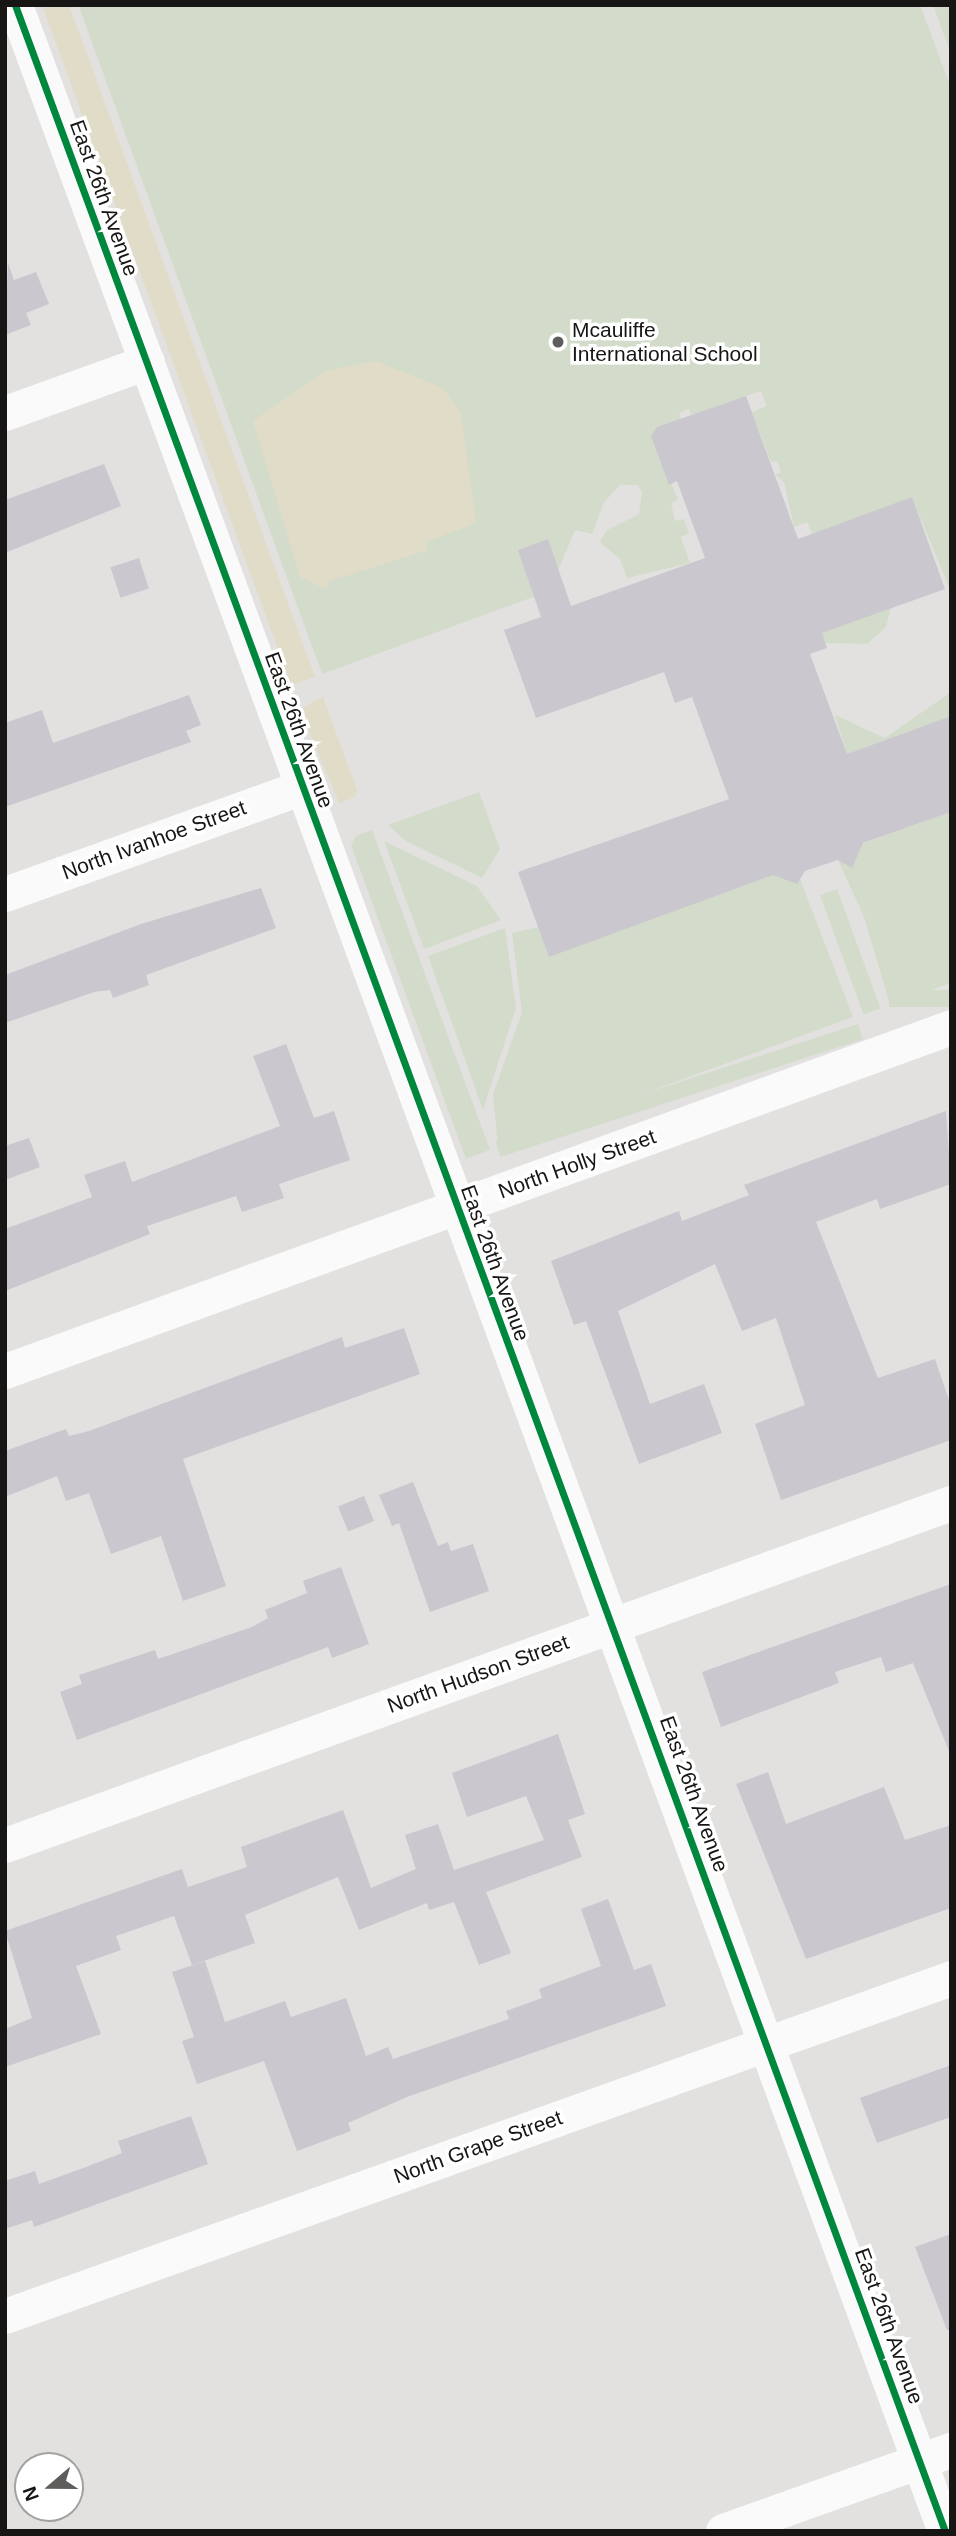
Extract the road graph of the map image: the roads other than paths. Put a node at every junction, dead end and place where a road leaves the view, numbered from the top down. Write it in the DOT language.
graph roads {
  1 [pos="15,5"];
  2 [pos="147,362"];
  3 [pos="5,413"];
  4 [pos="302,787"];
  5 [pos="5,894"];
  6 [pos="951,1027"];
  7 [pos="456,1209"];
  8 [pos="5,1371"];
  9 [pos="951,1503"];
  10 [pos="614,1625"];
  11 [pos="5,1845"];
  12 [pos="951,1978"];
  13 [pos="766,2045"];
  14 [pos="5,2316"];
  15 [pos="935,2455"];
  16 [pos="723,2531"];
  17 [pos="945,2531"];
  1 -- 2 [label="street, East 26th Avenue"];
  2 -- 3 [label="street"];
  2 -- 4 [label="street, East 26th Avenue"];
  4 -- 5 [label="street, North Ivanhoe Street"];
  4 -- 7 [label="street, East 26th Avenue"];
  6 -- 7 [label="street, North Holly Street"];
  7 -- 8 [label="street, North Holly Street"];
  7 -- 10 [label="street, East 26th Avenue"];
  9 -- 10 [label="street, North Hudson Street"];
  10 -- 11 [label="street, North Hudson Street"];
  10 -- 13 [label="street, East 26th Avenue"];
  12 -- 13 [label="street, North Grape Street"];
  13 -- 14 [label="street, North Grape Street"];
  13 -- 15 [label="street, East 26th Avenue"];
  15 -- 16 [label="street"];
  15 -- 17 [label="street, East 26th Avenue"];
}
